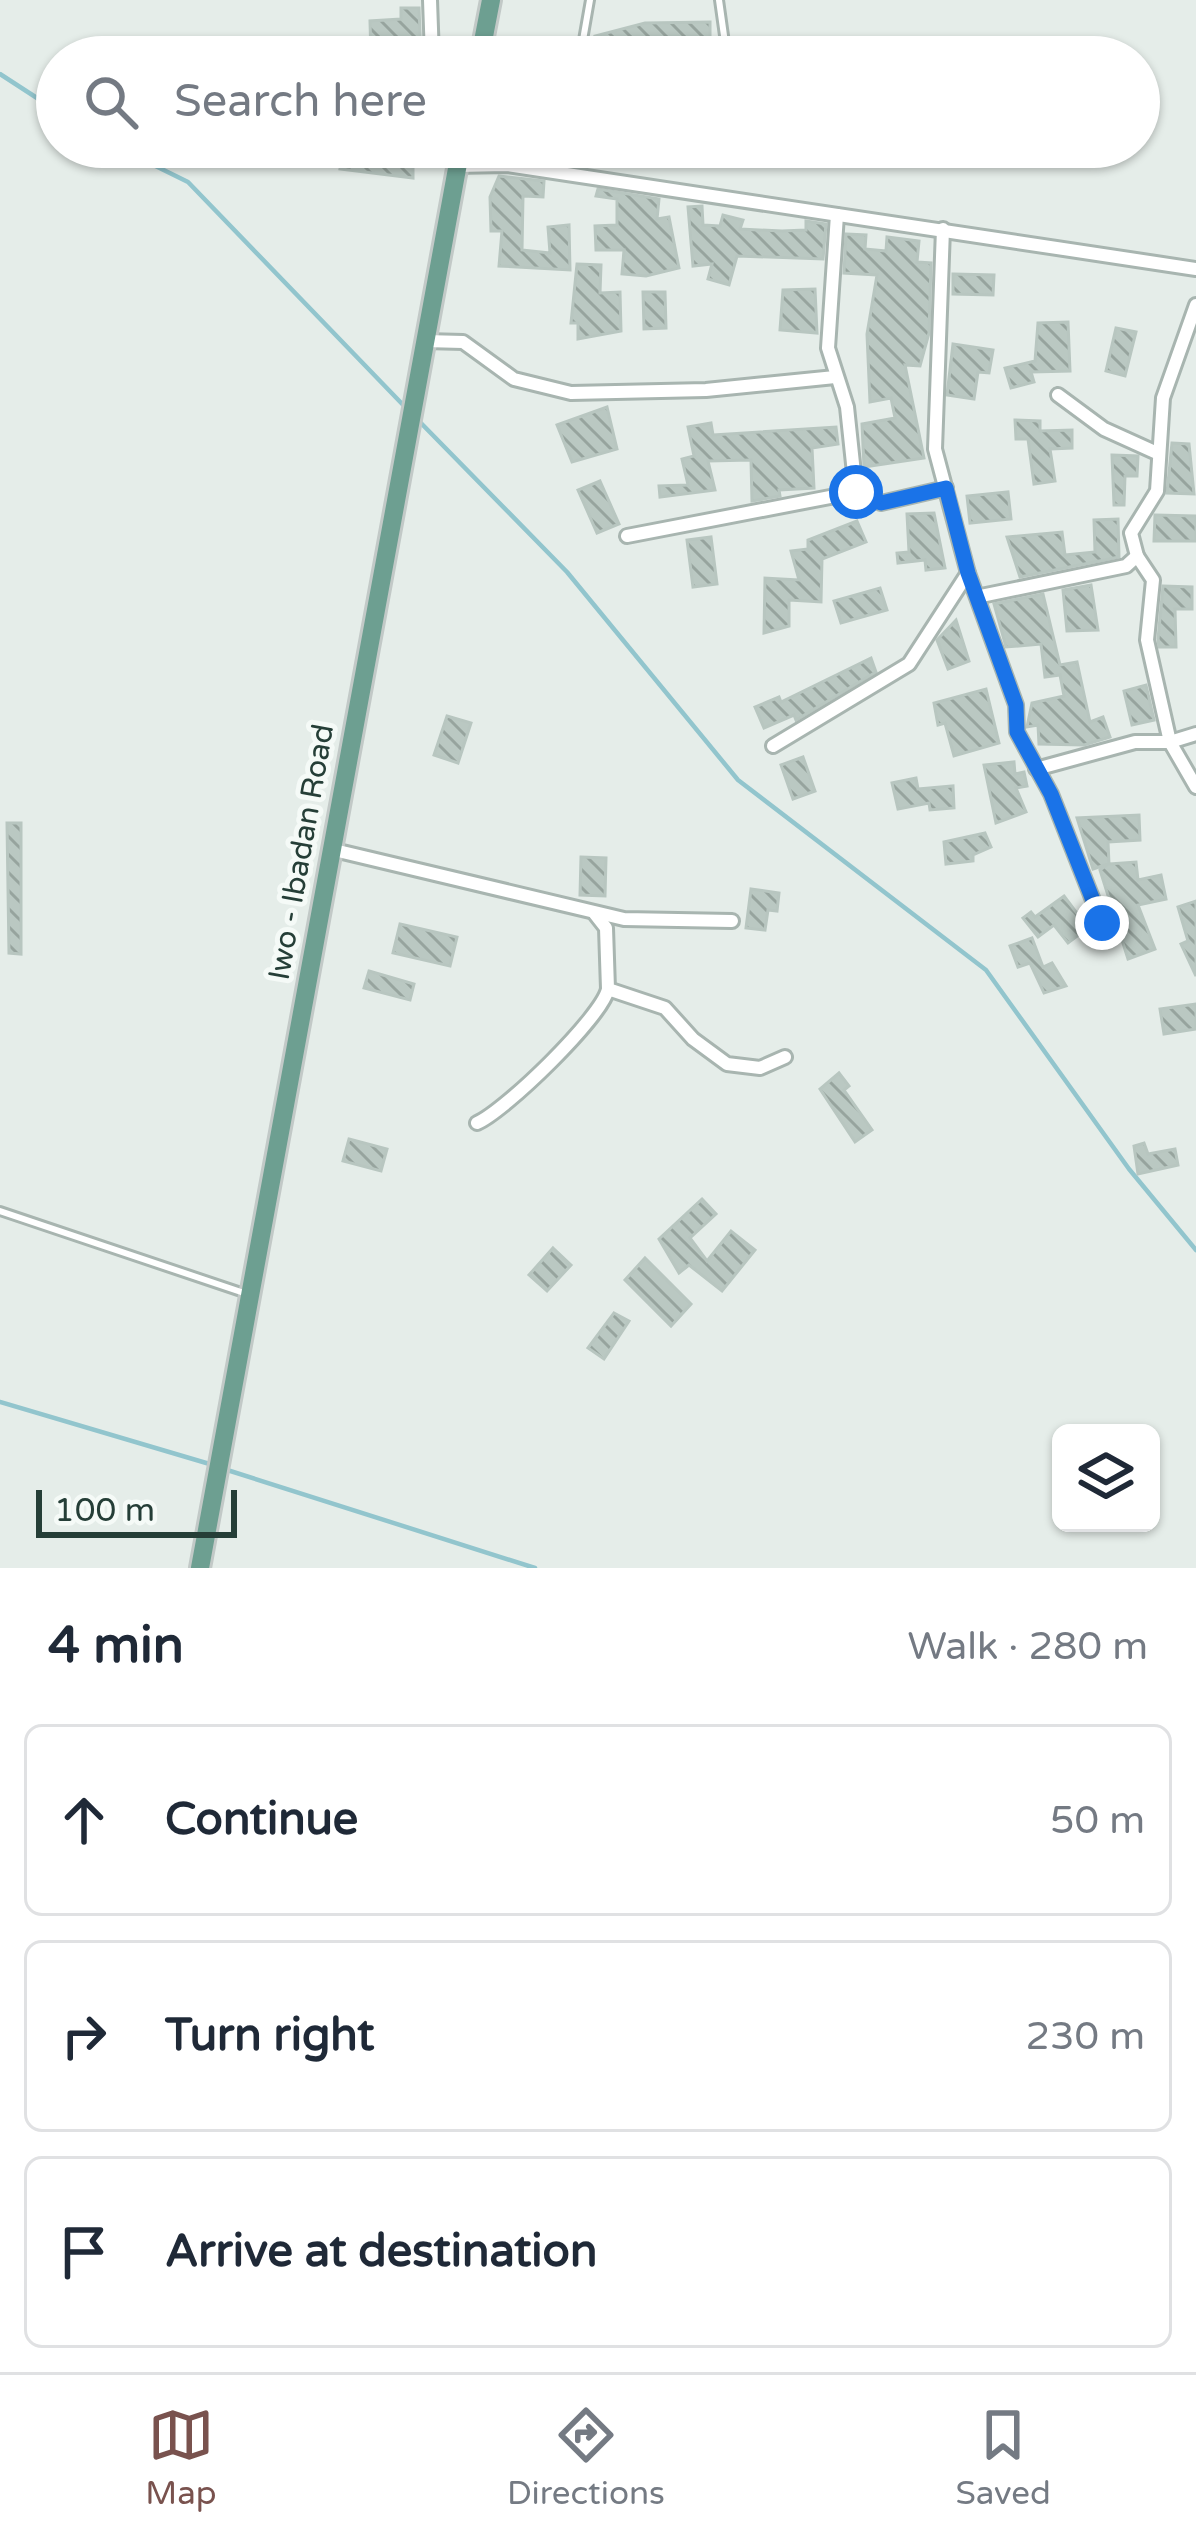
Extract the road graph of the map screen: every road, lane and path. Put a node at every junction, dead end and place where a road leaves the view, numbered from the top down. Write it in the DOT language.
graph roads {
  1 [pos="430,0"];
  2 [pos="491,0"];
  3 [pos="590,0"];
  4 [pos="719,0"];
  5 [pos="431,36"];
  6 [pos="484,36"];
  7 [pos="584,36"];
  8 [pos="724,36"];
  9 [pos="456,168"];
  10 [pos="520,168"];
  11 [pos="837,215"];
  12 [pos="943,229"];
  13 [pos="1196,269"];
  14 [pos="1196,304"];
  15 [pos="425,340"];
  16 [pos="835,377"];
  17 [pos="1058,395"];
  18 [pos="1157,453"];
  19 [pos="946,488"];
  20 [pos="856,492"];
  21 [pos="627,536"];
  22 [pos="1138,556"];
  23 [pos="968,573"];
  24 [pos="981,596"];
  25 [pos="1196,734"];
  26 [pos="1170,742"];
  27 [pos="772,746"];
  28 [pos="1036,769"];
  29 [pos="1196,787"];
  30 [pos="334,850"];
  31 [pos="594,914"];
  32 [pos="732,921"];
  33 [pos="1102,923"];
  34 [pos="608,989"];
  35 [pos="785,1058"];
  36 [pos="477,1123"];
  37 [pos="0,1211"];
  38 [pos="250,1295"];
  39 [pos="200,1568"];
  1 -- 5 [label="street"];
  2 -- 6 [label="main road"];
  3 -- 7 [label="lane"];
  4 -- 8 [label="lane"];
  9 -- 15 [label="main road, Iwo - Ibadan Road"];
  10 -- 11 [label="street"];
  11 -- 12 [label="street"];
  11 -- 16 [label="street"];
  12 -- 13 [label="street"];
  12 -- 19 [label="street"];
  14 -- 18 [label="street"];
  15 -- 16 [label="street"];
  15 -- 30 [label="main road, Iwo - Ibadan Road"];
  16 -- 20 [label="street"];
  17 -- 18 [label="street"];
  18 -- 22 [label="street"];
  19 -- 20 [label="street"];
  19 -- 23 [label="street"];
  20 -- 21 [label="street"];
  22 -- 24 [label="street"];
  22 -- 26 [label="street"];
  23 -- 24 [label="street"];
  23 -- 27 [label="street"];
  24 -- 28 [label="street"];
  25 -- 26 [label="street"];
  26 -- 28 [label="street"];
  26 -- 29 [label="street"];
  28 -- 33 [label="street"];
  30 -- 31 [label="street"];
  30 -- 38 [label="main road, Iwo - Ibadan Road"];
  31 -- 32 [label="street"];
  31 -- 34 [label="street"];
  34 -- 35 [label="street"];
  34 -- 36 [label="street"];
  37 -- 38 [label="lane"];
  38 -- 39 [label="main road, Iwo - Ibadan Road"];
}
